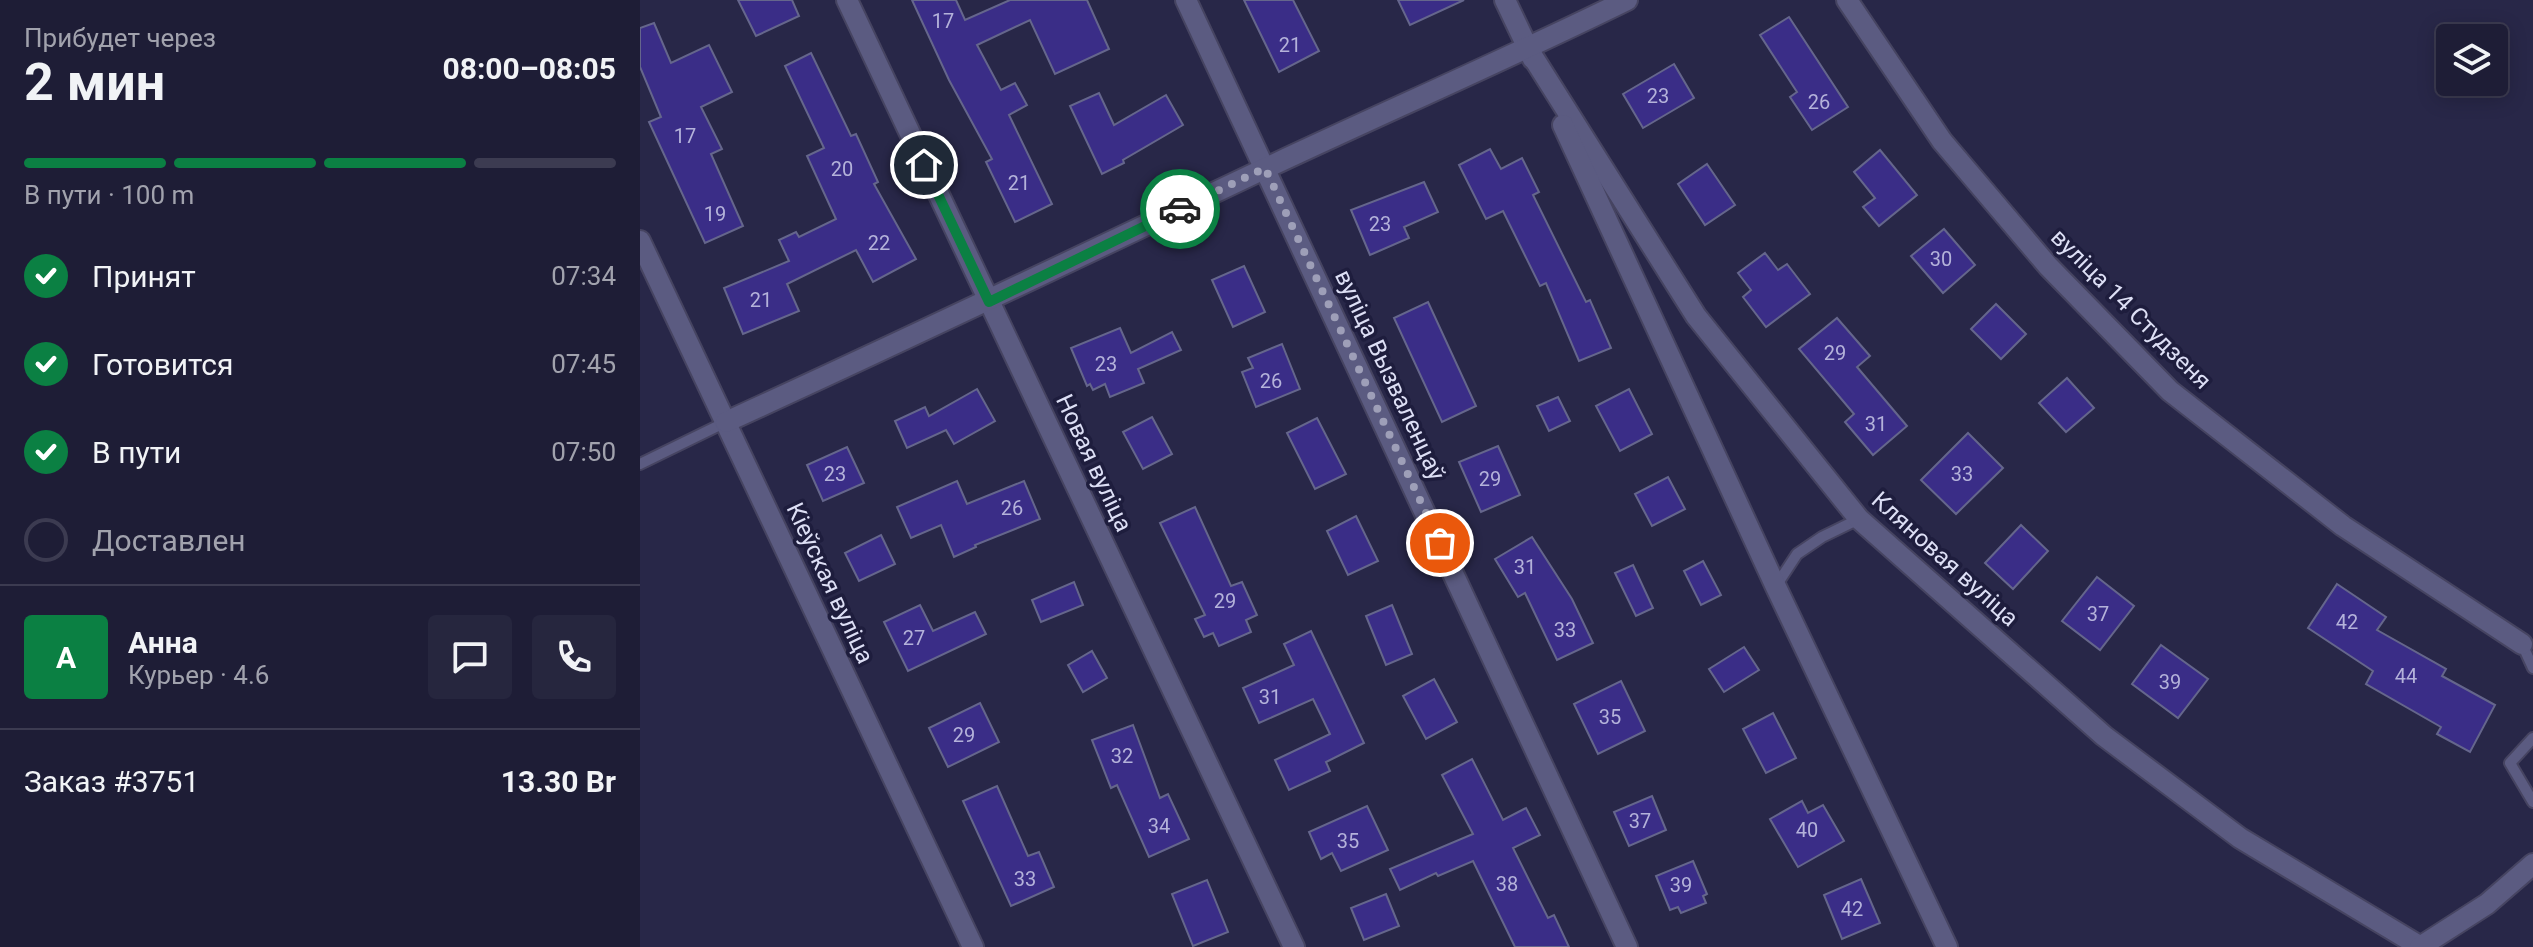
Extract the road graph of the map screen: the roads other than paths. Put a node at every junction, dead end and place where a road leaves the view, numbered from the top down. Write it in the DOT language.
graph roads {
  1 [pos="847,0"];
  2 [pos="1186,0"];
  3 [pos="1505,0"];
  4 [pos="1627,0"];
  5 [pos="1847,0"];
  6 [pos="1528,49"];
  7 [pos="1265,168"];
  8 [pos="640,241"];
  9 [pos="989,302"];
  10 [pos="726,422"];
  11 [pos="640,464"];
  12 [pos="1859,519"];
  13 [pos="1776,587"];
  14 [pos="2522,644"];
  15 [pos="2533,668"];
  16 [pos="2533,738"];
  17 [pos="2533,802"];
  18 [pos="2533,864"];
  19 [pos="973,947"];
  20 [pos="1294,947"];
  21 [pos="1627,947"];
  22 [pos="1947,947"];
  23 [pos="2421,947"];
  1 -- 9 [label="street, Новая вуліца"];
  2 -- 7 [label="street, вуліца Вызваленцаў"];
  3 -- 6 [label="street, Кляновая вуліца"];
  4 -- 6 [label="street"];
  5 -- 14 [label="street, вуліца 14 Студзеня"];
  6 -- 7 [label="street"];
  6 -- 12 [label="street, Кляновая вуліца"];
  6 -- 13 [label="street, Кляновая вуліца"];
  7 -- 9 [label="street"];
  7 -- 21 [label="street, вуліца Вызваленцаў"];
  8 -- 10 [label="street, Кіеўская вуліца"];
  9 -- 10 [label="street"];
  9 -- 20 [label="street, Новая вуліца"];
  10 -- 11 [label="lane"];
  10 -- 19 [label="street, Кіеўская вуліца"];
  12 -- 13 [label="lane"];
  12 -- 23 [label="street, Кляновая вуліца"];
  13 -- 22 [label="street, Кляновая вуліца"];
  14 -- 15 [label="lane"];
  16 -- 17 [label="lane"];
  18 -- 23 [label="street"];
}
